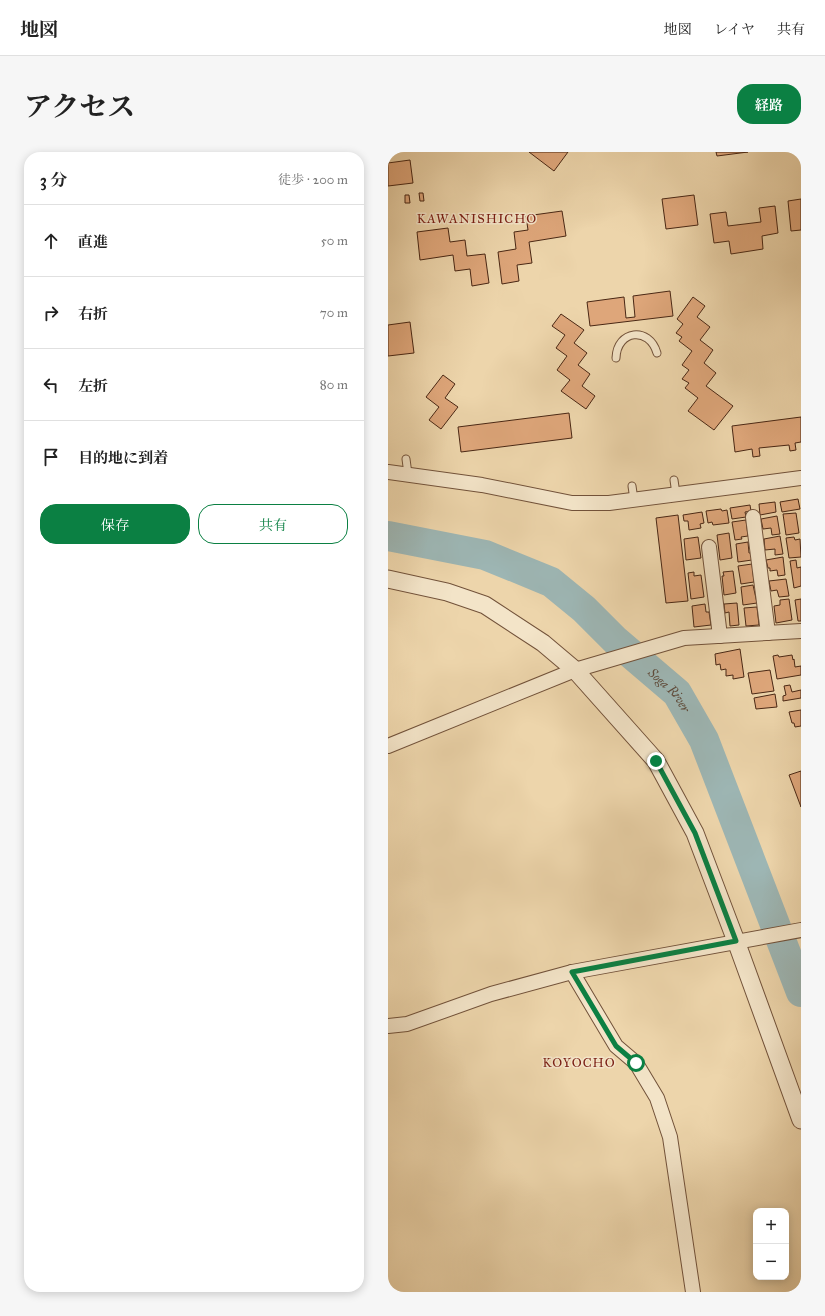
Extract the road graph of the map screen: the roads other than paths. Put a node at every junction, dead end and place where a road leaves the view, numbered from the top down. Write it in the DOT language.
graph roads {
  1 [pos="657,353"];
  2 [pos="616,358"];
  3 [pos="406,459"];
  4 [pos="388,472"];
  5 [pos="408,474"];
  6 [pos="801,478"];
  7 [pos="753,517"];
  8 [pos="709,547"];
  9 [pos="388,579"];
  10 [pos="801,631"];
  11 [pos="768,633"];
  12 [pos="720,636"];
  13 [pos="582,667"];
  14 [pos="388,746"];
  15 [pos="801,930"];
  16 [pos="741,940"];
  17 [pos="572,972"];
  18 [pos="388,1026"];
  19 [pos="801,1120"];
  20 [pos="693,1292"];
  1 -- 2 [label="lane"];
  3 -- 5 [label="lane"];
  4 -- 5 [label="street"];
  5 -- 6 [label="street"];
  7 -- 11 [label="street"];
  8 -- 12 [label="street"];
  9 -- 13 [label="street"];
  10 -- 11 [label="street"];
  11 -- 12 [label="street"];
  12 -- 13 [label="street"];
  13 -- 14 [label="street"];
  13 -- 16 [label="street"];
  15 -- 16 [label="street"];
  16 -- 17 [label="street"];
  16 -- 19 [label="street"];
  17 -- 18 [label="street"];
  17 -- 20 [label="street"];
}
